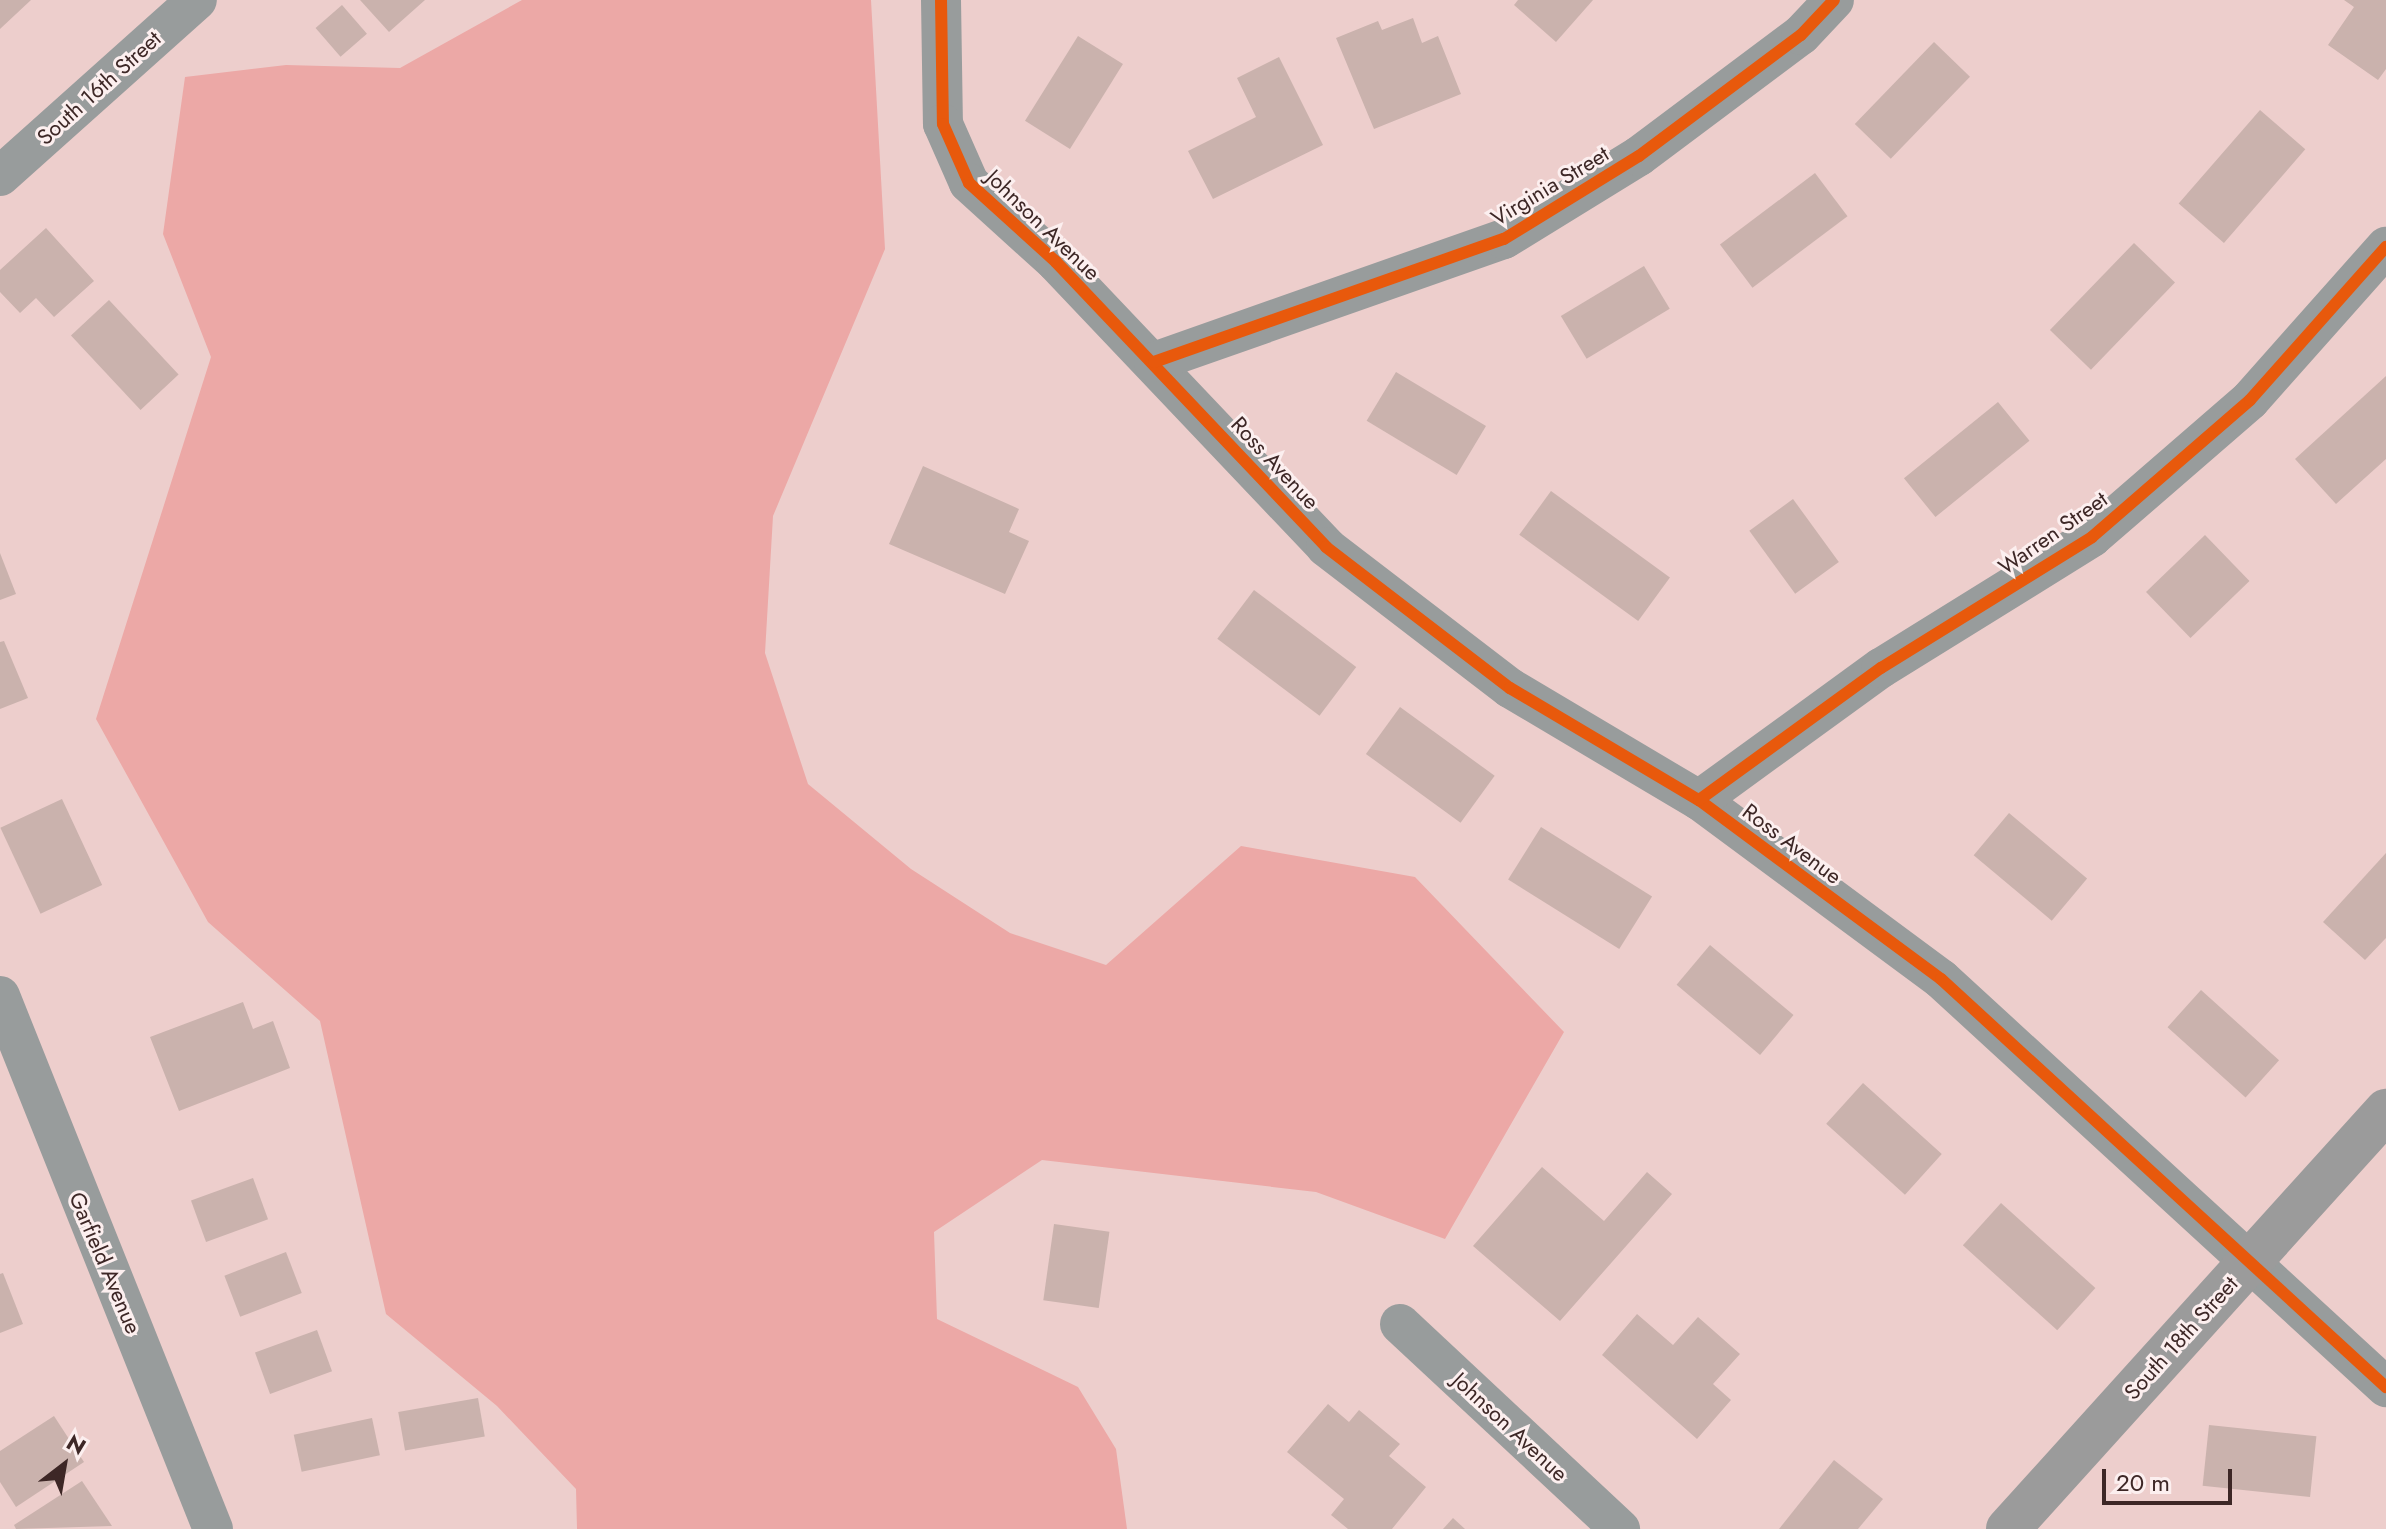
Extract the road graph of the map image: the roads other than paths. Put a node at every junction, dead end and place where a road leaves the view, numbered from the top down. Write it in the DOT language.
graph roads {
  1 [pos="197,0"];
  2 [pos="941,0"];
  3 [pos="1834,0"];
  4 [pos="0,176"];
  5 [pos="2386,247"];
  6 [pos="1154,362"];
  7 [pos="1699,800"];
  8 [pos="0,996"];
  9 [pos="14,1073"];
  10 [pos="2386,1111"];
  11 [pos="2246,1266"];
  12 [pos="1400,1324"];
  13 [pos="2386,1387"];
  14 [pos="213,1529"];
  15 [pos="1620,1529"];
  16 [pos="2008,1529"];
  1 -- 4 [label="street, South 16th Street"];
  2 -- 6 [label="street, Johnson Avenue"];
  3 -- 6 [label="street, Virginia Street"];
  5 -- 7 [label="street, Warren Street"];
  6 -- 7 [label="street, Ross Avenue"];
  7 -- 11 [label="street, Ross Avenue"];
  8 -- 9 [label="street, Garfield Avenue"];
  9 -- 14 [label="street, Garfield Avenue"];
  10 -- 11 [label="street, South 18th Street"];
  11 -- 13 [label="street, Ross Avenue"];
  11 -- 16 [label="street, South 18th Street"];
  12 -- 15 [label="street, Johnson Avenue"];
}
